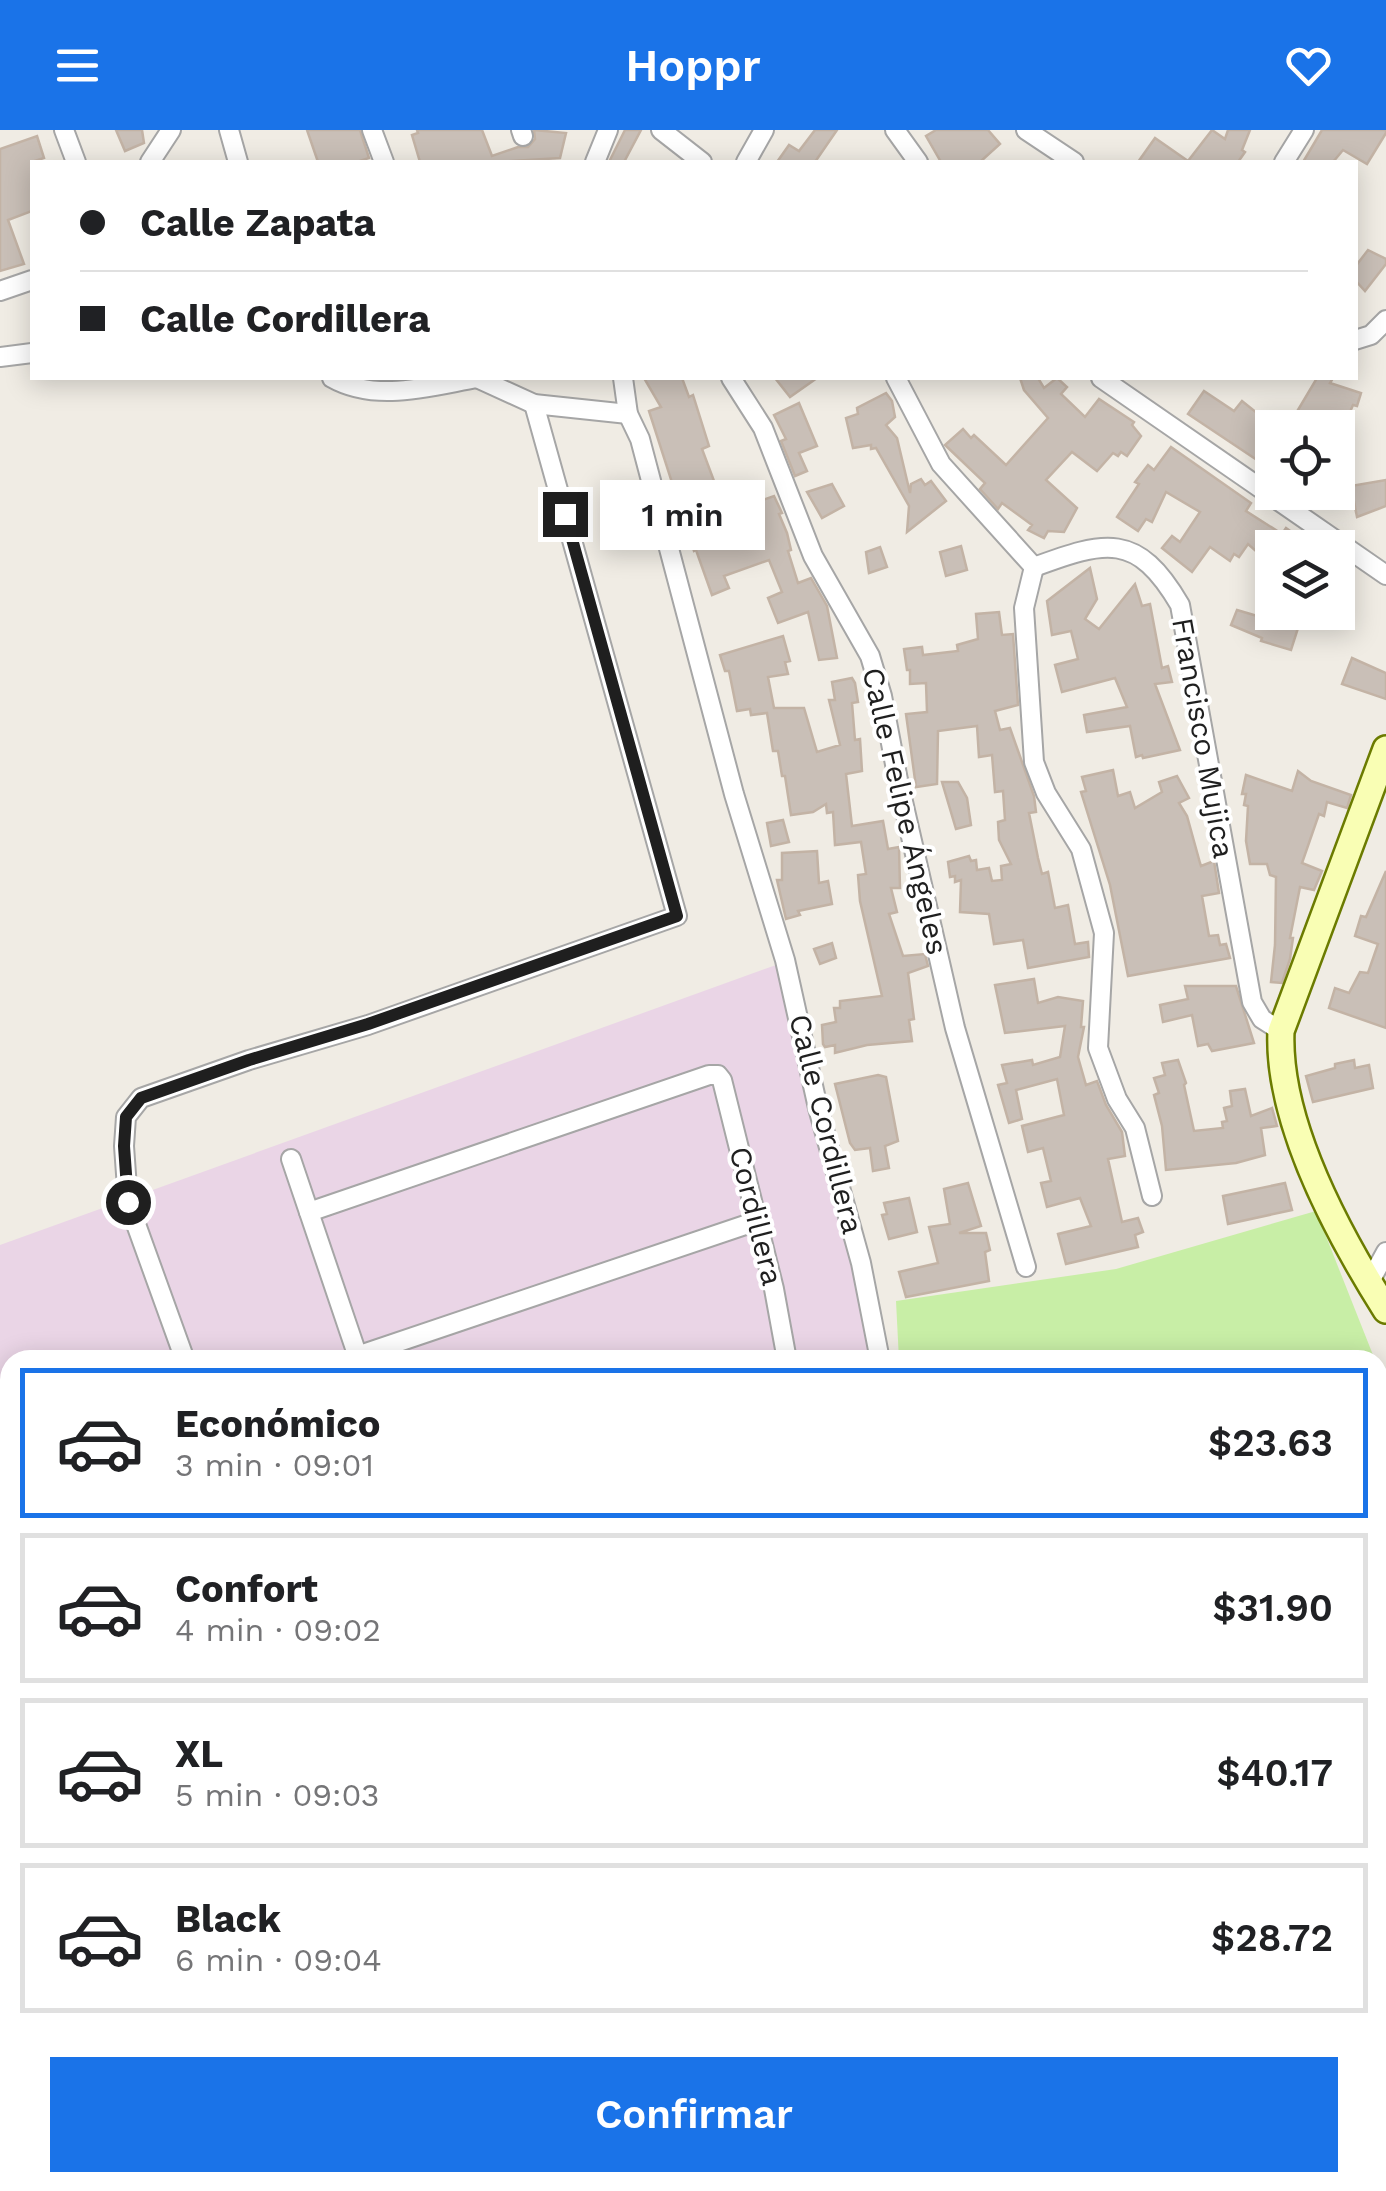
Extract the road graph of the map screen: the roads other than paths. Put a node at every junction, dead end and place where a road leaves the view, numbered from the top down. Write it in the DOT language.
graph roads {
  1 [pos="64,130"];
  2 [pos="171,130"];
  3 [pos="229,130"];
  4 [pos="372,130"];
  5 [pos="608,130"];
  6 [pos="661,130"];
  7 [pos="764,130"];
  8 [pos="896,130"];
  9 [pos="1026,130"];
  10 [pos="1304,130"];
  11 [pos="75,160"];
  12 [pos="151,160"];
  13 [pos="237,160"];
  14 [pos="383,160"];
  15 [pos="596,160"];
  16 [pos="699,160"];
  17 [pos="747,160"];
  18 [pos="917,160"];
  19 [pos="1071,160"];
  20 [pos="1285,160"];
  21 [pos="30,281"];
  22 [pos="0,291"];
  23 [pos="1386,320"];
  24 [pos="1358,339"];
  25 [pos="30,352"];
  26 [pos="0,357"];
  27 [pos="336,380"];
  28 [pos="466,380"];
  29 [pos="481,380"];
  30 [pos="623,380"];
  31 [pos="732,380"];
  32 [pos="897,380"];
  33 [pos="1104,380"];
  34 [pos="534,404"];
  35 [pos="628,414"];
  36 [pos="1034,567"];
  37 [pos="1386,576"];
  38 [pos="1386,749"];
  39 [pos="1280,1030"];
  40 [pos="291,1158"];
  41 [pos="1152,1196"];
  42 [pos="309,1212"];
  43 [pos="758,1221"];
  44 [pos="1386,1252"];
  45 [pos="1026,1267"];
  46 [pos="1369,1283"];
  47 [pos="1386,1310"];
  48 [pos="181,1350"];
  49 [pos="355,1350"];
  50 [pos="381,1350"];
  51 [pos="785,1350"];
  52 [pos="878,1350"];
  1 -- 11 [label="street"];
  2 -- 12 [label="street"];
  3 -- 13 [label="street"];
  4 -- 14 [label="street"];
  5 -- 15 [label="street"];
  6 -- 16 [label="street"];
  7 -- 17 [label="street"];
  8 -- 18 [label="street"];
  9 -- 19 [label="street"];
  10 -- 20 [label="street"];
  21 -- 22 [label="street"];
  23 -- 24 [label="street"];
  25 -- 26 [label="street"];
  27 -- 28 [label="street"];
  29 -- 34 [label="street"];
  30 -- 35 [label="street, Calle Cordillera"];
  31 -- 45 [label="street, Calle Felipe Ángeles"];
  32 -- 36 [label="street"];
  33 -- 37 [label="street"];
  34 -- 35 [label="street"];
  34 -- 48 [label="street"];
  35 -- 52 [label="street, Calle Cordillera"];
  36 -- 39 [label="street, Francisco Mujica"];
  36 -- 41 [label="street"];
  38 -- 39 [label="main road"];
  39 -- 46 [label="main road"];
  40 -- 42 [label="street"];
  42 -- 43 [label="street, Cordillera"];
  42 -- 49 [label="street"];
  43 -- 50 [label="street"];
  43 -- 51 [label="street, Cordillera"];
  44 -- 46 [label="street"];
  46 -- 47 [label="main road"];
}
